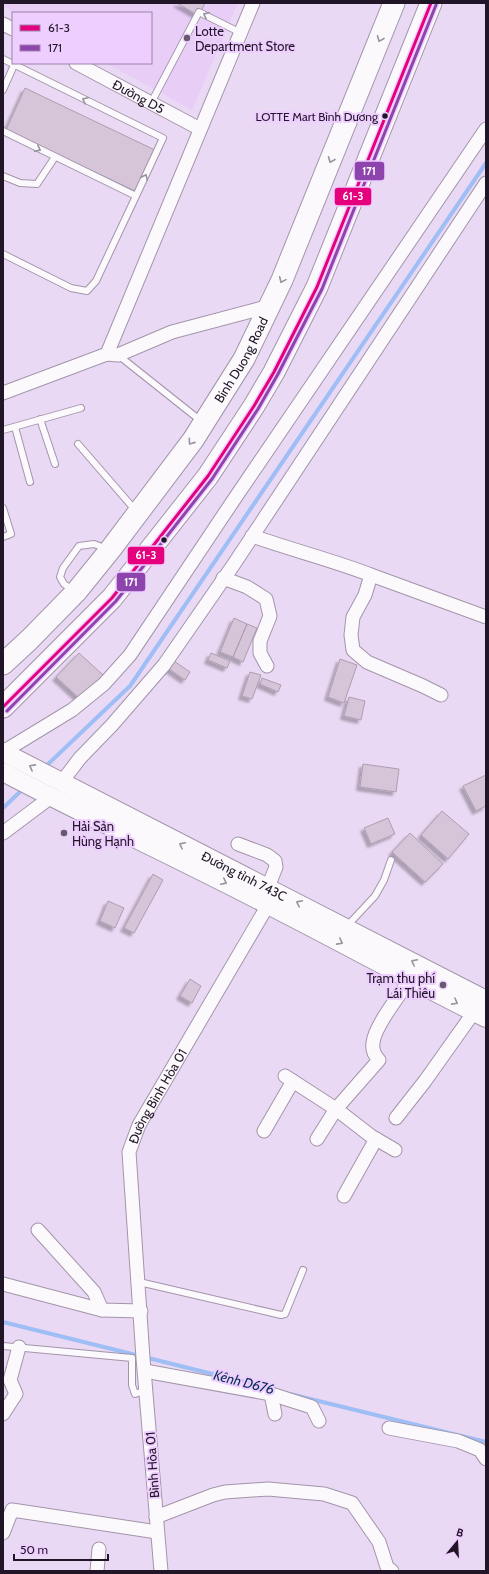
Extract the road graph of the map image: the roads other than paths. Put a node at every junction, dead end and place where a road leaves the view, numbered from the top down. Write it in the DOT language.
graph roads {
  1 [pos="253,3"];
  2 [pos="394,3"];
  3 [pos="431,3"];
  4 [pos="3,24"];
  5 [pos="12,28"];
  6 [pos="241,33"];
  7 [pos="15,64"];
  8 [pos="78,64"];
  9 [pos="3,90"];
  10 [pos="151,103"];
  11 [pos="200,129"];
  12 [pos="486,129"];
  13 [pos="3,132"];
  14 [pos="56,157"];
  15 [pos="3,176"];
  16 [pos="485,186"];
  17 [pos="136,196"];
  18 [pos="3,254"];
  19 [pos="270,306"];
  20 [pos="112,355"];
  21 [pos="3,393"];
  22 [pos="82,408"];
  23 [pos="40,419"];
  24 [pos="203,423"];
  25 [pos="15,427"];
  26 [pos="3,430"];
  27 [pos="78,444"];
  28 [pos="55,464"];
  29 [pos="30,482"];
  30 [pos="3,508"];
  31 [pos="139,513"];
  32 [pos="3,536"];
  33 [pos="252,536"];
  34 [pos="371,575"];
  35 [pos="223,578"];
  36 [pos="486,617"];
  37 [pos="3,664"];
  38 [pos="267,666"];
  39 [pos="440,695"];
  40 [pos="3,707"];
  41 [pos="3,752"];
  42 [pos="3,772"];
  43 [pos="61,783"];
  44 [pos="51,797"];
  45 [pos="3,833"];
  46 [pos="238,844"];
  47 [pos="391,860"];
  48 [pos="271,894"];
  49 [pos="346,927"];
  50 [pos="410,980"];
  51 [pos="482,1010"];
  52 [pos="336,1109"];
  53 [pos="396,1118"];
  54 [pos="264,1131"];
  55 [pos="317,1139"];
  56 [pos="376,1139"];
  57 [pos="395,1150"];
  58 [pos="344,1196"];
  59 [pos="38,1230"];
  60 [pos="303,1270"];
  61 [pos="139,1282"];
  62 [pos="3,1284"];
  63 [pos="102,1310"];
  64 [pos="141,1317"];
  65 [pos="3,1346"];
  66 [pos="19,1347"];
  67 [pos="144,1364"];
  68 [pos="147,1390"];
  69 [pos="271,1394"];
  70 [pos="3,1414"];
  71 [pos="275,1414"];
  72 [pos="319,1421"];
  73 [pos="389,1428"];
  74 [pos="486,1459"];
  75 [pos="156,1517"];
  76 [pos="3,1532"];
  77 [pos="157,1532"];
  78 [pos="100,1549"];
  79 [pos="97,1571"];
  80 [pos="161,1571"];
  81 [pos="392,1571"];
  1 -- 6 [label="street"];
  2 -- 19 [label="highway, Binh Duong Road, one-way"];
  3 -- 40 [label="highway"];
  4 -- 5 [label="street"];
  6 -- 10 [label="lane, one-way"];
  6 -- 11 [label="street"];
  7 -- 9 [label="lane"];
  17 -- 7 [label="lane, one-way"];
  8 -- 10 [label="street, Đường D5"];
  10 -- 11 [label="street, Đường D5"];
  11 -- 20 [label="street"];
  12 -- 41 [label="street"];
  13 -- 14 [label="lane, one-way"];
  14 -- 15 [label="lane"];
  14 -- 17 [label="lane"];
  16 -- 33 [label="street"];
  17 -- 18 [label="lane"];
  19 -- 20 [label="street"];
  19 -- 24 [label="highway, Binh Duong Road"];
  20 -- 21 [label="street"];
  20 -- 24 [label="lane"];
  22 -- 23 [label="lane"];
  23 -- 25 [label="lane"];
  23 -- 28 [label="lane"];
  24 -- 31 [label="highway, Binh Duong Road, one-way"];
  25 -- 26 [label="lane"];
  25 -- 29 [label="lane"];
  27 -- 31 [label="lane"];
  30 -- 32 [label="lane"];
  31 -- 37 [label="highway, Binh Duong Road"];
  33 -- 34 [label="street"];
  33 -- 35 [label="street"];
  34 -- 36 [label="street"];
  34 -- 39 [label="street"];
  35 -- 38 [label="street"];
  35 -- 43 [label="street"];
  43 -- 41 [label="main road, Đường tỉnh 743C, one-way"];
  42 -- 44 [label="main road, Đường tỉnh 743C"];
  48 -- 43 [label="main road, Đường tỉnh 743C, one-way"];
  44 -- 45 [label="street"];
  44 -- 48 [label="main road, Đường tỉnh 743C, one-way"];
  46 -- 48 [label="street, Đường Bình Hòa 01"];
  47 -- 49 [label="lane"];
  49 -- 48 [label="main road, Đường tỉnh 743C, one-way"];
  48 -- 50 [label="main road, Đường tỉnh 743C, one-way"];
  48 -- 61 [label="street, Đường Bình Hòa 01"];
  51 -- 49 [label="main road, Đường tỉnh 743C, one-way"];
  50 -- 51 [label="main road, Đường tỉnh 743C, one-way"];
  50 -- 52 [label="street"];
  51 -- 53 [label="street"];
  52 -- 54 [label="street"];
  52 -- 55 [label="street"];
  52 -- 56 [label="street"];
  56 -- 57 [label="street"];
  56 -- 58 [label="street"];
  59 -- 63 [label="street"];
  60 -- 61 [label="lane"];
  61 -- 64 [label="street, Đường Bình Hòa 01"];
  62 -- 63 [label="street"];
  63 -- 64 [label="street"];
  64 -- 67 [label="street, Đường Bình Hòa 01"];
  65 -- 66 [label="lane"];
  66 -- 68 [label="lane"];
  66 -- 70 [label="street"];
  67 -- 68 [label="street, Bình Hòa 01"];
  67 -- 69 [label="street"];
  68 -- 75 [label="street, Bình Hòa 01"];
  69 -- 71 [label="street"];
  69 -- 72 [label="street"];
  73 -- 74 [label="street"];
  75 -- 77 [label="street, Bình Hòa 01"];
  75 -- 81 [label="street"];
  76 -- 77 [label="street"];
  77 -- 80 [label="street, Bình Hòa 01"];
  78 -- 79 [label="street"];
}
